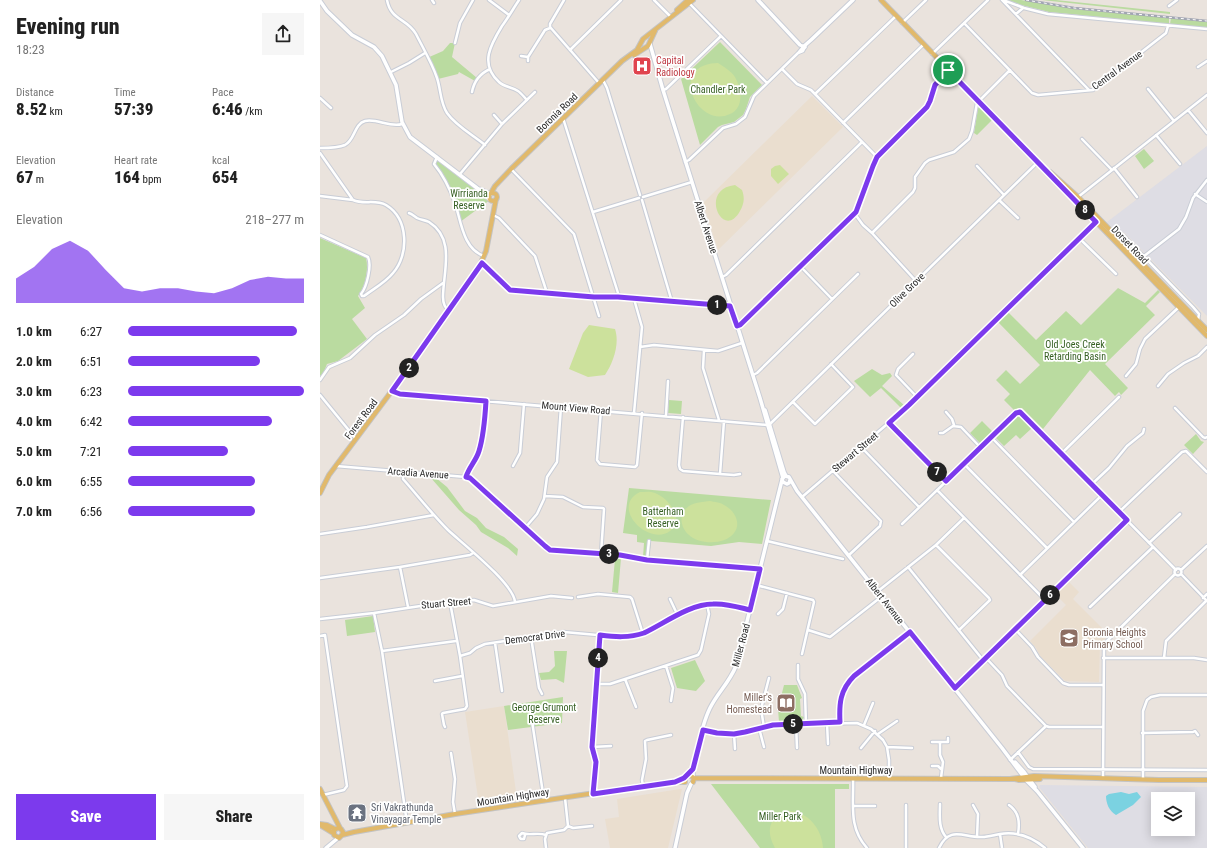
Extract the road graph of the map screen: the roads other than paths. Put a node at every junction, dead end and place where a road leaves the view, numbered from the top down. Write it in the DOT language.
graph roads {
  1 [pos="387,0"];
  2 [pos="473,0"];
  3 [pos="489,0"];
  4 [pos="519,0"];
  5 [pos="564,0"];
  6 [pos="621,0"];
  7 [pos="654,0"];
  8 [pos="758,0"];
  9 [pos="853,0"];
  10 [pos="881,0"];
  11 [pos="926,0"];
  12 [pos="988,0"];
  13 [pos="1002,0"];
  14 [pos="1177,0"];
  15 [pos="320,1"];
  16 [pos="690,1"];
  17 [pos="1172,4"];
  18 [pos="1169,6"];
  19 [pos="1175,7"];
  20 [pos="1023,8"];
  21 [pos="1016,14"];
  22 [pos="509,15"];
  23 [pos="896,16"];
  24 [pos="671,17"];
  25 [pos="902,23"];
  26 [pos="964,23"];
  27 [pos="1168,26"];
  28 [pos="550,28"];
  29 [pos="656,29"];
  30 [pos="1207,29"];
  31 [pos="721,36"];
  32 [pos="644,39"];
  33 [pos="455,43"];
  34 [pos="641,43"];
  35 [pos="648,45"];
  36 [pos="923,45"];
  37 [pos="804,46"];
  38 [pos="570,50"];
  39 [pos="425,53"];
  40 [pos="932,54"];
  41 [pos="521,56"];
  42 [pos="625,59"];
  43 [pos="1207,61"];
  44 [pos="1198,67"];
  45 [pos="490,69"];
  46 [pos="782,69"];
  47 [pos="948,70"];
  48 [pos="1010,70"];
  49 [pos="391,72"];
  50 [pos="603,79"];
  51 [pos="599,83"];
  52 [pos="767,83"];
  53 [pos="1148,89"];
  54 [pos="663,90"];
  55 [pos="1090,90"];
  56 [pos="472,92"];
  57 [pos="535,92"];
  58 [pos="815,94"];
  59 [pos="1207,95"];
  60 [pos="320,98"];
  61 [pos="527,100"];
  62 [pos="979,101"];
  63 [pos="331,108"];
  64 [pos="1188,110"];
  65 [pos="494,115"];
  66 [pos="563,118"];
  67 [pos="1174,121"];
  68 [pos="843,123"];
  69 [pos="402,124"];
  70 [pos="502,124"];
  71 [pos="1207,133"];
  72 [pos="1156,135"];
  73 [pos="1082,139"];
  74 [pos="862,142"];
  75 [pos="485,145"];
  76 [pos="320,148"];
  77 [pos="320,153"];
  78 [pos="437,157"];
  79 [pos="877,157"];
  80 [pos="685,162"];
  81 [pos="1040,164"];
  82 [pos="1180,164"];
  83 [pos="977,166"];
  84 [pos="511,169"];
  85 [pos="1113,169"];
  86 [pos="460,174"];
  87 [pos="502,179"];
  88 [pos="1207,180"];
  89 [pos="692,182"];
  90 [pos="477,188"];
  91 [pos="491,194"];
  92 [pos="1195,194"];
  93 [pos="1004,195"];
  94 [pos="320,196"];
  95 [pos="497,197"];
  96 [pos="1137,197"];
  97 [pos="641,198"];
  98 [pos="1076,198"];
  99 [pos="353,200"];
  100 [pos="490,200"];
  101 [pos="999,200"];
  102 [pos="1207,202"];
  103 [pos="593,212"];
  104 [pos="409,213"];
  105 [pos="855,214"];
  106 [pos="493,215"];
  107 [pos="1018,218"];
  108 [pos="1098,220"];
  109 [pos="1112,231"];
  110 [pos="872,233"];
  111 [pos="320,235"];
  112 [pos="1080,238"];
  113 [pos="485,256"];
  114 [pos="1143,256"];
  115 [pos="1139,260"];
  116 [pos="482,263"];
  117 [pos="801,267"];
  118 [pos="858,274"];
  119 [pos="1116,274"];
  120 [pos="722,277"];
  121 [pos="916,281"];
  122 [pos="443,283"];
  123 [pos="547,293"];
  124 [pos="594,297"];
  125 [pos="618,297"];
  126 [pos="634,299"];
  127 [pos="832,299"];
  128 [pos="672,302"];
  129 [pos="730,306"];
  130 [pos="1179,306"];
  131 [pos="449,311"];
  132 [pos="599,316"];
  133 [pos="1198,320"];
  134 [pos="737,326"];
  135 [pos="1205,329"];
  136 [pos="1207,336"];
  137 [pos="742,343"];
  138 [pos="640,347"];
  139 [pos="1207,347"];
  140 [pos="704,350"];
  141 [pos="913,354"];
  142 [pos="831,364"];
  143 [pos="753,375"];
  144 [pos="1126,376"];
  145 [pos="320,380"];
  146 [pos="668,381"];
  147 [pos="1158,386"];
  148 [pos="392,391"];
  149 [pos="320,395"];
  150 [pos="917,397"];
  151 [pos="1119,397"];
  152 [pos="486,401"];
  153 [pos="793,402"];
  154 [pos="524,404"];
  155 [pos="561,407"];
  156 [pos="1175,408"];
  157 [pos="601,410"];
  158 [pos="946,412"];
  159 [pos="634,413"];
  160 [pos="642,414"];
  161 [pos="666,415"];
  162 [pos="683,417"];
  163 [pos="719,420"];
  164 [pos="724,420"];
  165 [pos="768,423"];
  166 [pos="889,423"];
  167 [pos="954,425"];
  168 [pos="1144,429"];
  169 [pos="940,433"];
  170 [pos="1207,437"];
  171 [pos="991,438"];
  172 [pos="356,439"];
  173 [pos="861,447"];
  174 [pos="980,448"];
  175 [pos="1061,454"];
  176 [pos="964,464"];
  177 [pos="335,466"];
  178 [pos="513,466"];
  179 [pos="833,471"];
  180 [pos="403,472"];
  181 [pos="1207,472"];
  182 [pos="720,474"];
  183 [pos="740,474"];
  184 [pos="466,477"];
  185 [pos="784,478"];
  186 [pos="946,481"];
  187 [pos="788,482"];
  188 [pos="1091,485"];
  189 [pos="937,490"];
  190 [pos="779,491"];
  191 [pos="320,493"];
  192 [pos="1102,495"];
  193 [pos="544,496"];
  194 [pos="802,497"];
  195 [pos="920,507"];
  196 [pos="1119,512"];
  197 [pos="1180,514"];
  198 [pos="434,515"];
  199 [pos="964,518"];
  200 [pos="1127,520"];
  201 [pos="1074,522"];
  202 [pos="902,524"];
  203 [pos="524,528"];
  204 [pos="320,534"];
  205 [pos="649,541"];
  206 [pos="767,541"];
  207 [pos="1149,543"];
  208 [pos="936,545"];
  209 [pos="1153,546"];
  210 [pos="1207,546"];
  211 [pos="1047,548"];
  212 [pos="473,553"];
  213 [pos="601,554"];
  214 [pos="849,555"];
  215 [pos="843,559"];
  216 [pos="647,560"];
  217 [pos="400,567"];
  218 [pos="908,567"];
  219 [pos="760,569"];
  220 [pos="1176,570"];
  221 [pos="1181,570"];
  222 [pos="1175,574"];
  223 [pos="1181,574"];
  224 [pos="1020,575"];
  225 [pos="320,578"];
  226 [pos="756,585"];
  227 [pos="878,592"];
  228 [pos="787,593"];
  229 [pos="1207,594"];
  230 [pos="882,596"];
  231 [pos="578,597"];
  232 [pos="572,598"];
  233 [pos="1203,598"];
  234 [pos="670,599"];
  235 [pos="1044,600"];
  236 [pos="1207,601"];
  237 [pos="450,602"];
  238 [pos="515,602"];
  239 [pos="707,604"];
  240 [pos="408,607"];
  241 [pos="1090,607"];
  242 [pos="750,610"];
  243 [pos="374,613"];
  244 [pos="778,614"];
  245 [pos="678,616"];
  246 [pos="320,619"];
  247 [pos="1015,629"];
  248 [pos="808,630"];
  249 [pos="959,630"];
  250 [pos="910,632"];
  251 [pos="643,634"];
  252 [pos="600,635"];
  253 [pos="320,636"];
  254 [pos="531,637"];
  255 [pos="456,641"];
  256 [pos="495,643"];
  257 [pos="382,651"];
  258 [pos="802,654"];
  259 [pos="460,656"];
  260 [pos="1103,658"];
  261 [pos="1164,658"];
  262 [pos="984,659"];
  263 [pos="1207,660"];
  264 [pos="798,665"];
  265 [pos="666,666"];
  266 [pos="462,676"];
  267 [pos="769,678"];
  268 [pos="625,679"];
  269 [pos="435,680"];
  270 [pos="596,684"];
  271 [pos="1103,685"];
  272 [pos="955,688"];
  273 [pos="502,691"];
  274 [pos="542,694"];
  275 [pos="1207,695"];
  276 [pos="671,701"];
  277 [pos="873,703"];
  278 [pos="636,707"];
  279 [pos="897,721"];
  280 [pos="532,722"];
  281 [pos="840,722"];
  282 [pos="827,723"];
  283 [pos="796,724"];
  284 [pos="806,724"];
  285 [pos="864,725"];
  286 [pos="1046,726"];
  287 [pos="445,727"];
  288 [pos="764,727"];
  289 [pos="1103,727"];
  290 [pos="759,728"];
  291 [pos="703,730"];
  292 [pos="875,731"];
  293 [pos="1142,732"];
  294 [pos="734,734"];
  295 [pos="878,734"];
  296 [pos="1198,734"];
  297 [pos="671,735"];
  298 [pos="948,738"];
  299 [pos="932,742"];
  300 [pos="940,742"];
  301 [pos="828,744"];
  302 [pos="611,746"];
  303 [pos="592,747"];
  304 [pos="764,747"];
  305 [pos="887,747"];
  306 [pos="797,748"];
  307 [pos="861,748"];
  308 [pos="912,748"];
  309 [pos="735,749"];
  310 [pos="1018,752"];
  311 [pos="451,754"];
  312 [pos="1011,759"];
  313 [pos="932,766"];
  314 [pos="1018,769"];
  315 [pos="1103,769"];
  316 [pos="942,770"];
  317 [pos="1047,770"];
  318 [pos="1142,770"];
  319 [pos="1207,770"];
  320 [pos="853,777"];
  321 [pos="889,778"];
  322 [pos="941,778"];
  323 [pos="1012,778"];
  324 [pos="1027,778"];
  325 [pos="1046,778"];
  326 [pos="692,779"];
  327 [pos="1103,779"];
  328 [pos="1142,779"];
  329 [pos="1207,780"];
  330 [pos="685,781"];
  331 [pos="643,786"];
  332 [pos="320,789"];
  333 [pos="687,792"];
  334 [pos="593,794"];
  335 [pos="323,795"];
  336 [pos="565,798"];
  337 [pos="544,801"];
  338 [pos="906,804"];
  339 [pos="940,804"];
  340 [pos="973,805"];
  341 [pos="1009,805"];
  342 [pos="853,806"];
  343 [pos="875,806"];
  344 [pos="455,814"];
  345 [pos="334,817"];
  346 [pos="407,823"];
  347 [pos="320,824"];
  348 [pos="328,825"];
  349 [pos="568,826"];
  350 [pos="592,826"];
  351 [pos="338,832"];
  352 [pos="1000,834"];
  353 [pos="1018,834"];
  354 [pos="525,835"];
  355 [pos="546,835"];
  356 [pos="977,837"];
  357 [pos="946,838"];
  358 [pos="327,847"];
  359 [pos="546,848"];
  360 [pos="675,848"];
  361 [pos="867,848"];
  362 [pos="906,848"];
  363 [pos="939,848"];
  364 [pos="1002,848"];
  365 [pos="1045,848"];
  366 [pos="1083,848"];
  1 -- 39 [label="street"];
  2 -- 33 [label="street"];
  3 -- 22 [label="street"];
  4 -- 22 [label="street"];
  5 -- 28 [label="street"];
  6 -- 38 [label="street"];
  7 -- 24 [label="street"];
  8 -- 37 [label="main road"];
  9 -- 37 [label="main road"];
  10 -- 23 [label="main road, Dorset Road"];
  11 -- 25 [label="street"];
  12 -- 26 [label="street"];
  13 -- 20 [label="street"];
  13 -- 21 [label="street"];
  14 -- 17 [label="street"];
  15 -- 49 [label="main road"];
  16 -- 24 [label="main road"];
  16 -- 31 [label="street"];
  17 -- 18 [label="street"];
  17 -- 19 [label="street"];
  20 -- 21 [label="street"];
  20 -- 27 [label="street"];
  21 -- 55 [label="street"];
  22 -- 45 [label="street"];
  23 -- 25 [label="main road, Dorset Road"];
  23 -- 58 [label="street"];
  24 -- 29 [label="main road"];
  25 -- 36 [label="main road, Dorset Road"];
  26 -- 40 [label="street"];
  26 -- 48 [label="street, Central Avenue"];
  27 -- 30 [label="street"];
  27 -- 55 [label="street, Central Avenue"];
  28 -- 38 [label="street"];
  28 -- 41 [label="street"];
  29 -- 32 [label="main road"];
  29 -- 35 [label="main road"];
  31 -- 52 [label="street"];
  31 -- 54 [label="street"];
  32 -- 34 [label="main road, Boronia Road"];
  32 -- 35 [label="main road"];
  34 -- 35 [label="main road"];
  34 -- 42 [label="main road, Boronia Road"];
  35 -- 42 [label="main road, Boronia Road"];
  35 -- 54 [label="main road, Albert Avenue"];
  36 -- 40 [label="main road, Dorset Road"];
  36 -- 68 [label="street"];
  37 -- 46 [label="street"];
  38 -- 51 [label="street"];
  39 -- 49 [label="street"];
  39 -- 75 [label="street"];
  40 -- 47 [label="main road, Dorset Road"];
  42 -- 50 [label="main road, Boronia Road"];
  43 -- 44 [label="street"];
  45 -- 56 [label="street"];
  45 -- 61 [label="street"];
  46 -- 52 [label="street"];
  46 -- 58 [label="street"];
  47 -- 62 [label="main road, Dorset Road"];
  47 -- 79 [label="street"];
  48 -- 55 [label="street, Central Avenue"];
  48 -- 62 [label="street"];
  49 -- 69 [label="main road"];
  50 -- 51 [label="main road, Boronia Road"];
  50 -- 97 [label="street"];
  51 -- 66 [label="main road, Boronia Road"];
  52 -- 80 [label="street"];
  53 -- 67 [label="street"];
  54 -- 80 [label="main road, Albert Avenue"];
  57 -- 61 [label="street"];
  58 -- 68 [label="street"];
  59 -- 64 [label="street"];
  60 -- 63 [label="street"];
  61 -- 70 [label="street"];
  62 -- 81 [label="main road, Dorset Road"];
  62 -- 110 [label="street"];
  64 -- 67 [label="street"];
  64 -- 71 [label="street"];
  65 -- 70 [label="street"];
  66 -- 84 [label="main road, Boronia Road"];
  66 -- 103 [label="street"];
  67 -- 72 [label="street"];
  68 -- 74 [label="street"];
  69 -- 76 [label="street"];
  69 -- 78 [label="main road"];
  70 -- 75 [label="street"];
  72 -- 82 [label="street"];
  72 -- 85 [label="street"];
  73 -- 85 [label="street"];
  74 -- 79 [label="street"];
  74 -- 120 [label="street"];
  75 -- 86 [label="street"];
  77 -- 99 [label="street"];
  78 -- 86 [label="main road"];
  78 -- 113 [label="street"];
  79 -- 105 [label="street"];
  80 -- 89 [label="main road, Albert Avenue"];
  81 -- 93 [label="street, Olive Grove"];
  81 -- 98 [label="main road, Dorset Road"];
  83 -- 93 [label="street"];
  84 -- 87 [label="main road, Boronia Road"];
  84 -- 124 [label="street"];
  85 -- 96 [label="street"];
  85 -- 98 [label="street"];
  86 -- 90 [label="main road"];
  87 -- 91 [label="main road, Boronia Road"];
  87 -- 95 [label="main road, Boronia Road"];
  88 -- 92 [label="street"];
  89 -- 97 [label="street"];
  89 -- 120 [label="main road, Albert Avenue"];
  90 -- 91 [label="main road"];
  90 -- 100 [label="main road"];
  91 -- 95 [label="main road"];
  91 -- 100 [label="main road"];
  92 -- 102 [label="street"];
  92 -- 114 [label="street"];
  93 -- 101 [label="street, Olive Grove"];
  94 -- 99 [label="street"];
  95 -- 100 [label="main road"];
  95 -- 106 [label="main road, Forest Road"];
  97 -- 103 [label="street"];
  97 -- 128 [label="street"];
  98 -- 108 [label="main road, Dorset Road"];
  99 -- 111 [label="street"];
  100 -- 106 [label="main road, Forest Road"];
  101 -- 107 [label="street"];
  101 -- 121 [label="street, Olive Grove"];
  103 -- 125 [label="street"];
  104 -- 122 [label="street"];
  105 -- 110 [label="street"];
  105 -- 117 [label="street"];
  106 -- 113 [label="main road, Forest Road"];
  106 -- 123 [label="street"];
  108 -- 109 [label="main road, Dorset Road"];
  108 -- 112 [label="street, Stewart Street"];
  108 -- 130 [label="main road, Dorset Road"];
  109 -- 114 [label="street"];
  109 -- 115 [label="main road, Dorset Road"];
  110 -- 121 [label="street"];
  112 -- 119 [label="street"];
  112 -- 150 [label="street, Stewart Street"];
  113 -- 116 [label="main road, Forest Road"];
  114 -- 115 [label="street"];
  114 -- 133 [label="street"];
  115 -- 133 [label="main road, Dorset Road"];
  116 -- 123 [label="street"];
  116 -- 131 [label="main road, Forest Road"];
  117 -- 127 [label="street"];
  117 -- 134 [label="street"];
  118 -- 127 [label="street"];
  120 -- 129 [label="main road, Albert Avenue"];
  121 -- 142 [label="street, Olive Grove"];
  122 -- 131 [label="street"];
  122 -- 145 [label="street"];
  123 -- 124 [label="street"];
  124 -- 125 [label="street"];
  124 -- 132 [label="street"];
  125 -- 126 [label="street"];
  126 -- 128 [label="street"];
  126 -- 138 [label="street"];
  127 -- 143 [label="street"];
  128 -- 129 [label="street"];
  129 -- 134 [label="main road, Albert Avenue"];
  130 -- 135 [label="main road, Dorset Road"];
  130 -- 144 [label="street"];
  131 -- 148 [label="main road, Forest Road"];
  133 -- 135 [label="main road, Dorset Road"];
  134 -- 137 [label="main road, Albert Avenue"];
  135 -- 136 [label="main road, Dorset Road"];
  137 -- 140 [label="street"];
  137 -- 143 [label="main road, Albert Avenue"];
  138 -- 140 [label="street"];
  138 -- 159 [label="street"];
  139 -- 147 [label="street"];
  140 -- 163 [label="street"];
  141 -- 150 [label="street"];
  142 -- 153 [label="street, Olive Grove"];
  142 -- 153 [label="street"];
  143 -- 165 [label="main road, Albert Avenue"];
  146 -- 161 [label="street"];
  148 -- 152 [label="street, Mount View Road"];
  148 -- 172 [label="main road, Forest Road"];
  149 -- 172 [label="street"];
  150 -- 166 [label="street, Stewart Street"];
  151 -- 175 [label="street"];
  152 -- 154 [label="street, Mount View Road"];
  152 -- 184 [label="street"];
  153 -- 165 [label="street, Olive Grove"];
  154 -- 155 [label="street, Mount View Road"];
  154 -- 178 [label="street"];
  155 -- 157 [label="street, Mount View Road"];
  155 -- 193 [label="street"];
  156 -- 170 [label="street"];
  157 -- 159 [label="street, Mount View Road"];
  157 -- 160 [label="street"];
  158 -- 167 [label="street"];
  159 -- 160 [label="street, Mount View Road"];
  160 -- 161 [label="street, Mount View Road"];
  161 -- 162 [label="street, Mount View Road"];
  162 -- 163 [label="street, Mount View Road"];
  162 -- 182 [label="street"];
  163 -- 164 [label="street, Mount View Road"];
  164 -- 165 [label="street, Mount View Road"];
  164 -- 182 [label="street"];
  165 -- 185 [label="main road, Albert Avenue"];
  166 -- 173 [label="street, Stewart Street"];
  166 -- 186 [label="street"];
  167 -- 169 [label="street"];
  167 -- 174 [label="street"];
  168 -- 188 [label="street"];
  171 -- 174 [label="street"];
  171 -- 175 [label="street"];
  171 -- 201 [label="street"];
  172 -- 177 [label="main road, Forest Road"];
  173 -- 179 [label="street, Stewart Street"];
  173 -- 195 [label="street"];
  174 -- 176 [label="street"];
  175 -- 188 [label="street"];
  176 -- 186 [label="street"];
  176 -- 211 [label="street"];
  177 -- 180 [label="street, Arcadia Avenue"];
  177 -- 191 [label="main road, Forest Road"];
  179 -- 194 [label="street, Stewart Street"];
  179 -- 214 [label="street"];
  180 -- 184 [label="street, Arcadia Avenue"];
  180 -- 198 [label="street"];
  181 -- 196 [label="street"];
  182 -- 183 [label="street"];
  184 -- 203 [label="street"];
  185 -- 187 [label="main road"];
  185 -- 187 [label="main road"];
  185 -- 190 [label="main road, Miller Road"];
  186 -- 189 [label="street"];
  187 -- 190 [label="main road, Miller Road"];
  187 -- 194 [label="main road, Albert Avenue"];
  188 -- 192 [label="street"];
  189 -- 195 [label="street"];
  189 -- 199 [label="street"];
  190 -- 206 [label="main road, Miller Road"];
  192 -- 196 [label="street"];
  192 -- 201 [label="street"];
  193 -- 203 [label="street"];
  193 -- 213 [label="street"];
  194 -- 214 [label="main road, Albert Avenue"];
  195 -- 202 [label="street"];
  196 -- 200 [label="street"];
  197 -- 207 [label="street"];
  198 -- 204 [label="street"];
  198 -- 212 [label="street"];
  199 -- 208 [label="street"];
  199 -- 224 [label="street"];
  200 -- 207 [label="street"];
  200 -- 235 [label="street"];
  201 -- 211 [label="street"];
  203 -- 213 [label="street"];
  205 -- 216 [label="street"];
  206 -- 215 [label="street"];
  206 -- 219 [label="main road, Miller Road"];
  207 -- 209 [label="street"];
  208 -- 218 [label="street"];
  208 -- 249 [label="street"];
  209 -- 220 [label="street"];
  209 -- 241 [label="street"];
  210 -- 221 [label="street"];
  211 -- 224 [label="street"];
  212 -- 217 [label="street"];
  212 -- 238 [label="street"];
  213 -- 216 [label="street"];
  214 -- 227 [label="main road, Albert Avenue"];
  216 -- 219 [label="street"];
  217 -- 225 [label="street"];
  217 -- 240 [label="street"];
  218 -- 227 [label="street"];
  218 -- 249 [label="street"];
  219 -- 226 [label="main road, Miller Road"];
  220 -- 221 [label="street"];
  220 -- 222 [label="street"];
  221 -- 223 [label="street"];
  222 -- 223 [label="street"];
  222 -- 260 [label="street"];
  223 -- 233 [label="street"];
  224 -- 235 [label="street"];
  226 -- 228 [label="street"];
  226 -- 242 [label="main road, Miller Road"];
  227 -- 230 [label="main road, Albert Avenue"];
  228 -- 244 [label="street"];
  228 -- 248 [label="street"];
  229 -- 233 [label="street"];
  230 -- 248 [label="street"];
  230 -- 250 [label="main road, Albert Avenue"];
  231 -- 251 [label="street"];
  232 -- 238 [label="street, Stuart Street"];
  233 -- 236 [label="street"];
  234 -- 245 [label="street"];
  235 -- 247 [label="street"];
  236 -- 261 [label="street"];
  237 -- 238 [label="street, Stuart Street"];
  237 -- 240 [label="street, Stuart Street"];
  237 -- 255 [label="street"];
  239 -- 242 [label="street, Democrat Drive"];
  239 -- 245 [label="street, Democrat Drive"];
  239 -- 265 [label="street"];
  240 -- 243 [label="street, Stuart Street"];
  242 -- 291 [label="main road, Miller Road"];
  243 -- 246 [label="street, Stuart Street"];
  243 -- 257 [label="street"];
  245 -- 251 [label="street, Democrat Drive"];
  247 -- 262 [label="street"];
  247 -- 271 [label="street"];
  248 -- 258 [label="street"];
  249 -- 262 [label="street"];
  250 -- 272 [label="main road, Albert Avenue"];
  250 -- 281 [label="street"];
  251 -- 252 [label="street, Democrat Drive"];
  252 -- 254 [label="street, Democrat Drive"];
  252 -- 270 [label="street"];
  253 -- 335 [label="street"];
  254 -- 256 [label="street, Democrat Drive"];
  254 -- 274 [label="street"];
  255 -- 257 [label="street"];
  255 -- 259 [label="street"];
  256 -- 259 [label="street, Democrat Drive"];
  256 -- 273 [label="street"];
  257 -- 346 [label="street"];
  259 -- 266 [label="street"];
  260 -- 261 [label="street"];
  260 -- 271 [label="street"];
  261 -- 263 [label="street"];
  262 -- 272 [label="street"];
  262 -- 286 [label="street"];
  264 -- 284 [label="street"];
  265 -- 268 [label="street"];
  265 -- 276 [label="street"];
  266 -- 269 [label="street"];
  266 -- 287 [label="street"];
  267 -- 288 [label="street"];
  268 -- 270 [label="street"];
  268 -- 278 [label="street"];
  270 -- 303 [label="street"];
  271 -- 289 [label="street"];
  272 -- 312 [label="main road, Albert Avenue"];
  275 -- 293 [label="street"];
  277 -- 285 [label="street"];
  279 -- 295 [label="street"];
  280 -- 337 [label="street"];
  281 -- 282 [label="street"];
  281 -- 285 [label="street"];
  282 -- 284 [label="street"];
  282 -- 301 [label="street"];
  283 -- 284 [label="street"];
  283 -- 288 [label="street"];
  283 -- 306 [label="street"];
  285 -- 292 [label="street"];
  286 -- 289 [label="street"];
  286 -- 310 [label="street"];
  288 -- 290 [label="street"];
  289 -- 315 [label="street"];
  290 -- 294 [label="street"];
  290 -- 304 [label="street"];
  291 -- 294 [label="street"];
  291 -- 326 [label="main road, Miller Road"];
  292 -- 295 [label="street"];
  292 -- 307 [label="street"];
  293 -- 296 [label="street"];
  293 -- 318 [label="street"];
  294 -- 309 [label="street"];
  295 -- 305 [label="street"];
  297 -- 331 [label="street"];
  298 -- 300 [label="street"];
  299 -- 300 [label="street"];
  300 -- 316 [label="street"];
  302 -- 303 [label="street"];
  303 -- 334 [label="street"];
  305 -- 308 [label="street"];
  305 -- 321 [label="street"];
  310 -- 312 [label="street"];
  310 -- 317 [label="street"];
  311 -- 344 [label="street"];
  312 -- 314 [label="main road, Albert Avenue"];
  312 -- 324 [label="main road, Albert Avenue"];
  313 -- 316 [label="street"];
  314 -- 323 [label="main road"];
  314 -- 324 [label="main road, Albert Avenue"];
  315 -- 317 [label="street"];
  315 -- 318 [label="street"];
  315 -- 327 [label="street"];
  316 -- 322 [label="street"];
  317 -- 325 [label="street"];
  318 -- 319 [label="street"];
  318 -- 328 [label="street"];
  320 -- 321 [label="main road, Mountain Highway"];
  320 -- 326 [label="main road, Mountain Highway"];
  320 -- 342 [label="street"];
  321 -- 322 [label="main road, Mountain Highway"];
  322 -- 323 [label="main road, Mountain Highway"];
  323 -- 324 [label="main road, Mountain Highway"];
  324 -- 325 [label="main road, Mountain Highway"];
  324 -- 366 [label="main road"];
  325 -- 327 [label="main road, Mountain Highway"];
  326 -- 330 [label="main road"];
  326 -- 330 [label="main road, Mountain Highway"];
  326 -- 333 [label="main road"];
  327 -- 328 [label="main road, Mountain Highway"];
  328 -- 329 [label="main road, Mountain Highway"];
  330 -- 331 [label="main road, Mountain Highway"];
  330 -- 333 [label="main road"];
  331 -- 334 [label="main road, Mountain Highway"];
  332 -- 335 [label="main road"];
  333 -- 360 [label="main road"];
  334 -- 336 [label="main road, Mountain Highway"];
  335 -- 345 [label="main road"];
  336 -- 337 [label="main road, Mountain Highway"];
  336 -- 349 [label="street"];
  337 -- 344 [label="main road, Mountain Highway"];
  338 -- 362 [label="street"];
  339 -- 357 [label="street"];
  340 -- 356 [label="street"];
  341 -- 353 [label="street"];
  342 -- 343 [label="street"];
  342 -- 361 [label="street"];
  344 -- 346 [label="main road, Mountain Highway"];
  345 -- 348 [label="main road"];
  345 -- 351 [label="main road"];
  346 -- 351 [label="main road, Mountain Highway"];
  347 -- 348 [label="main road, Mountain Highway"];
  347 -- 351 [label="main road, Mountain Highway"];
  348 -- 351 [label="main road, Mountain Highway"];
  349 -- 350 [label="street"];
  349 -- 355 [label="street"];
  351 -- 358 [label="main road"];
  352 -- 353 [label="street"];
  352 -- 356 [label="street"];
  352 -- 364 [label="street"];
  353 -- 365 [label="street"];
  354 -- 355 [label="street"];
  355 -- 359 [label="street"];
  356 -- 357 [label="street"];
  357 -- 363 [label="street"];
}
